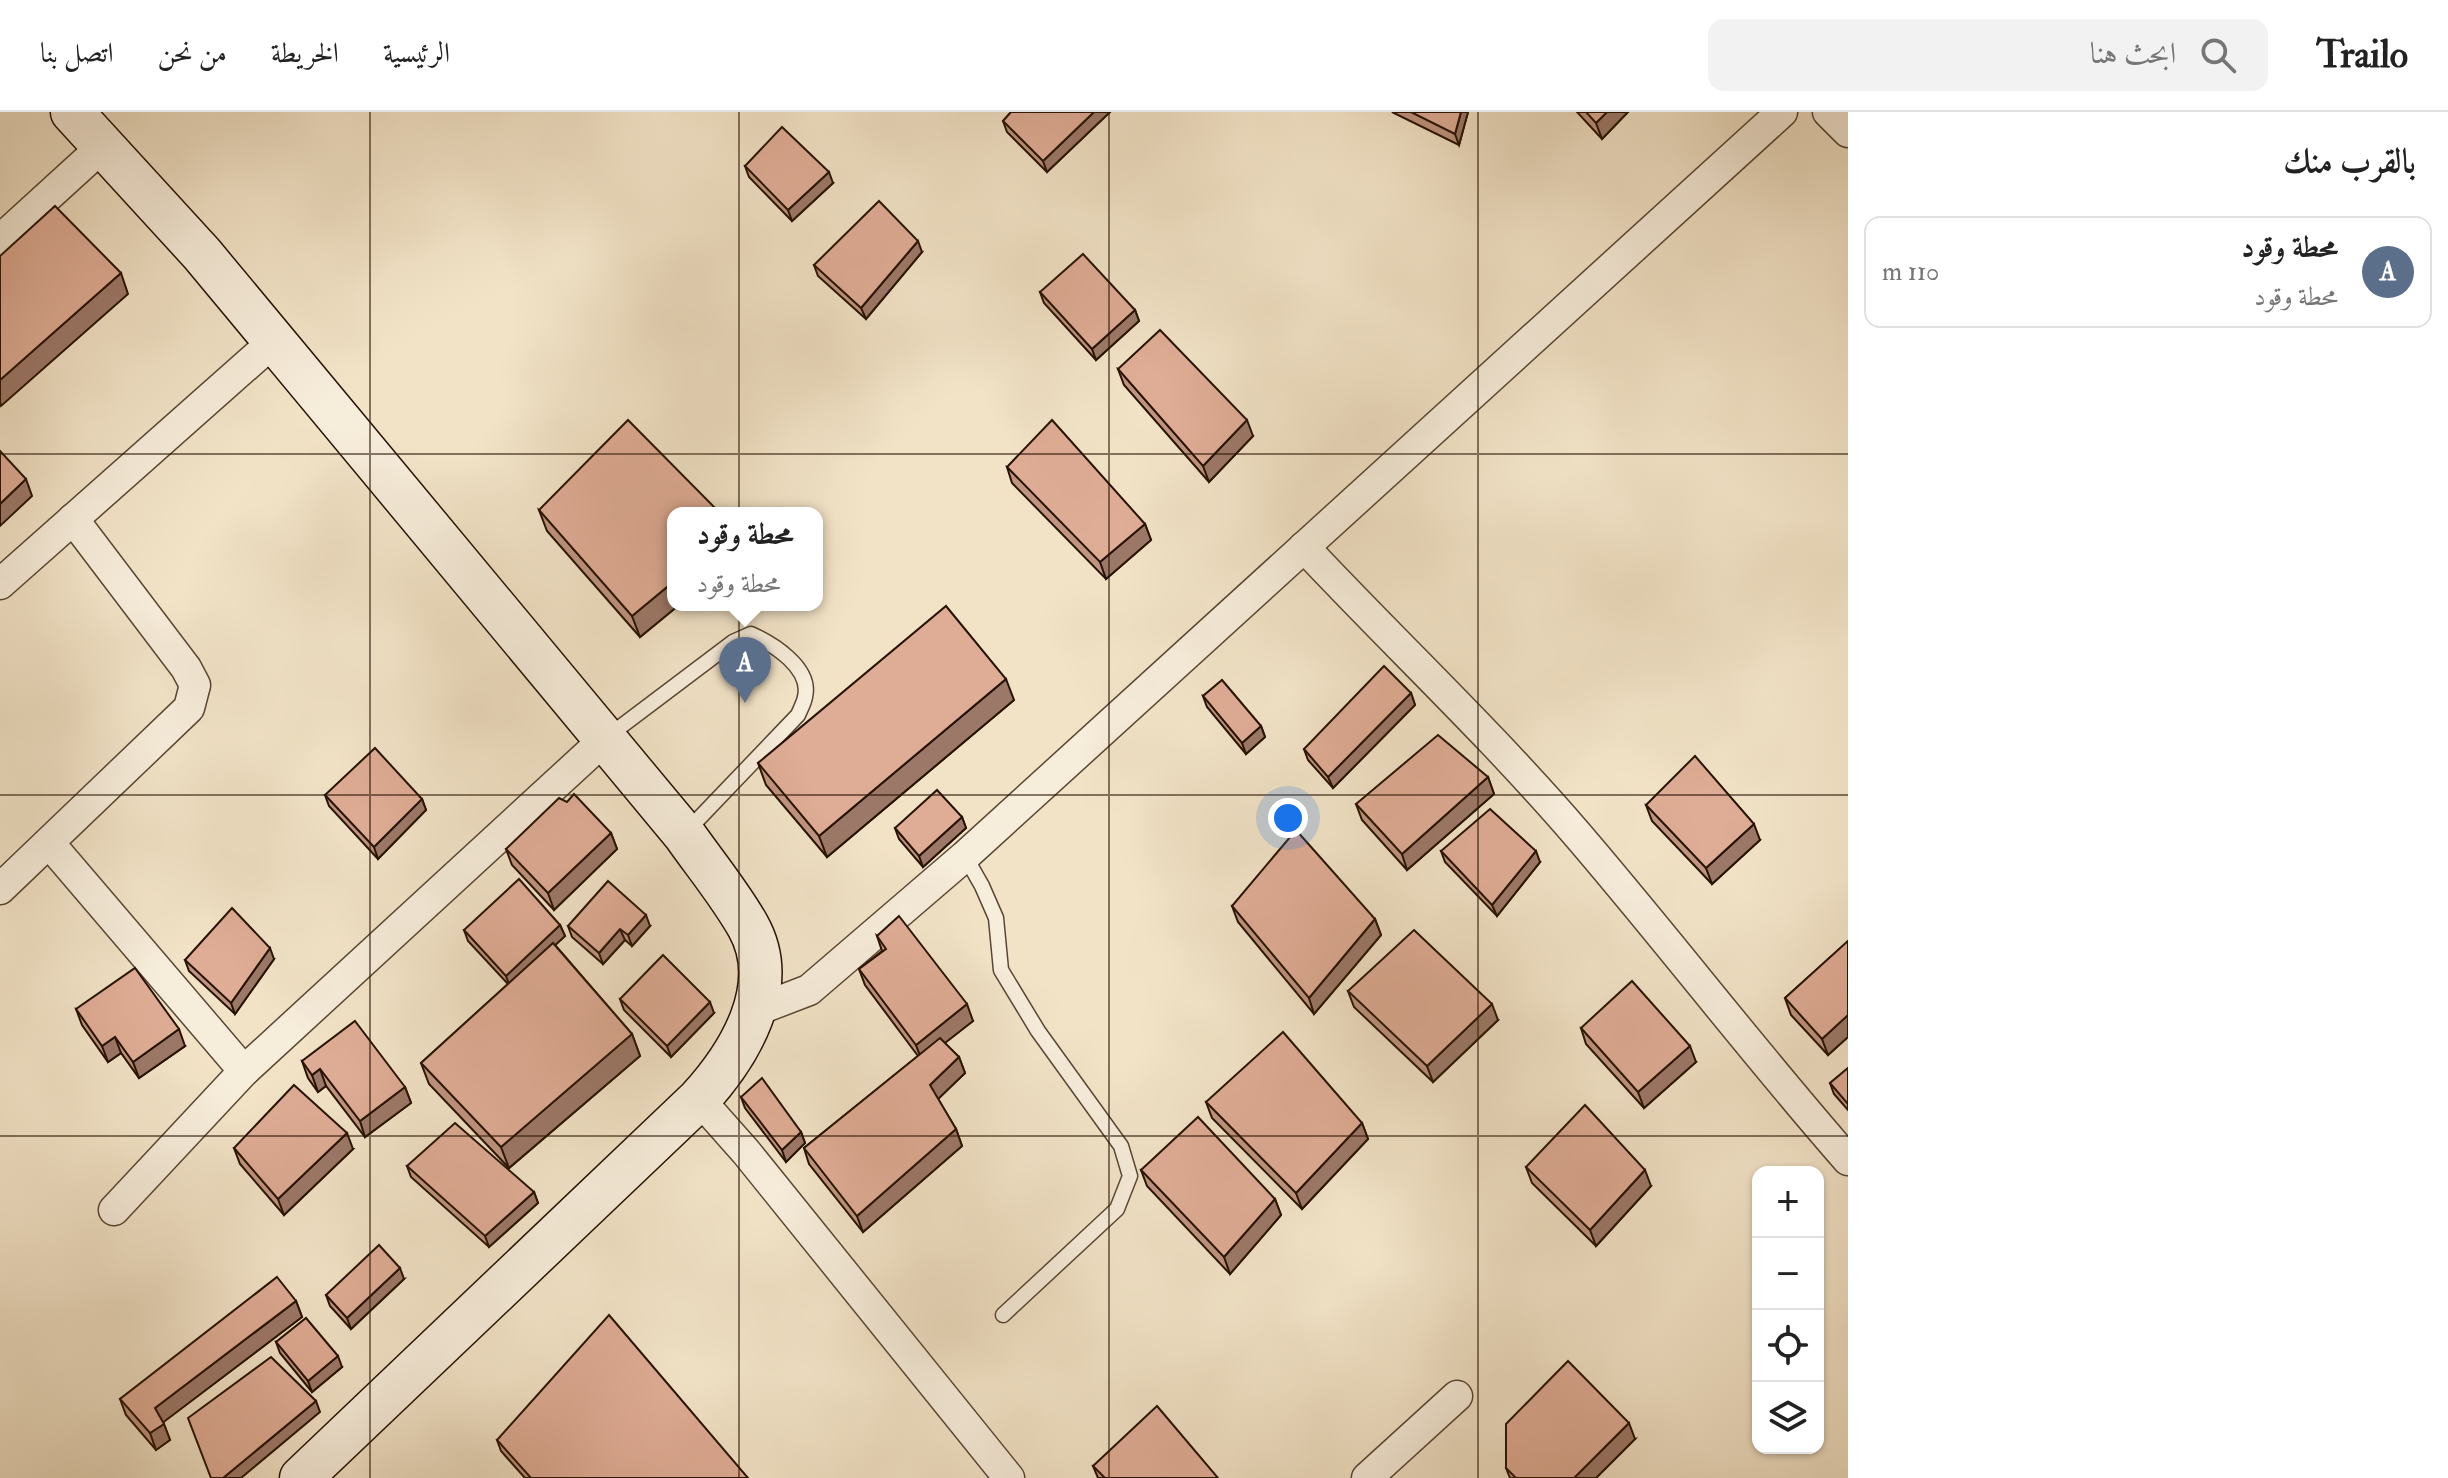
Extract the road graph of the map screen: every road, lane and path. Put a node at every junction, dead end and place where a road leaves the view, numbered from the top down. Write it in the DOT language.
graph roads {
  1 [pos="72,112"];
  2 [pos="1782,112"];
  3 [pos="1828,112"];
  4 [pos="1848,132"];
  5 [pos="102,147"];
  6 [pos="0,240"];
  7 [pos="273,342"];
  8 [pos="73,519"];
  9 [pos="1304,547"];
  10 [pos="0,584"];
  11 [pos="605,739"];
  12 [pos="684,834"];
  13 [pos="50,844"];
  14 [pos="965,856"];
  15 [pos="0,889"];
  16 [pos="752,1012"];
  17 [pos="244,1071"];
  18 [pos="699,1099"];
  19 [pos="1848,1160"];
  20 [pos="114,1210"];
  21 [pos="1003,1315"];
  22 [pos="1457,1396"];
  23 [pos="301,1478"];
  24 [pos="1009,1478"];
  25 [pos="1367,1478"];
  1 -- 5 [label="street"];
  2 -- 9 [label="street"];
  3 -- 4 [label="street"];
  5 -- 6 [label="street"];
  5 -- 7 [label="street"];
  7 -- 8 [label="street"];
  7 -- 11 [label="street"];
  8 -- 10 [label="street"];
  8 -- 13 [label="street"];
  9 -- 14 [label="street"];
  9 -- 19 [label="street"];
  11 -- 12 [label="street"];
  11 -- 12 [label="lane"];
  11 -- 17 [label="street"];
  12 -- 16 [label="street"];
  13 -- 15 [label="street"];
  13 -- 17 [label="street"];
  14 -- 16 [label="street"];
  14 -- 21 [label="lane"];
  16 -- 18 [label="street"];
  17 -- 20 [label="street"];
  18 -- 23 [label="street"];
  18 -- 24 [label="street"];
  22 -- 25 [label="street"];
}
